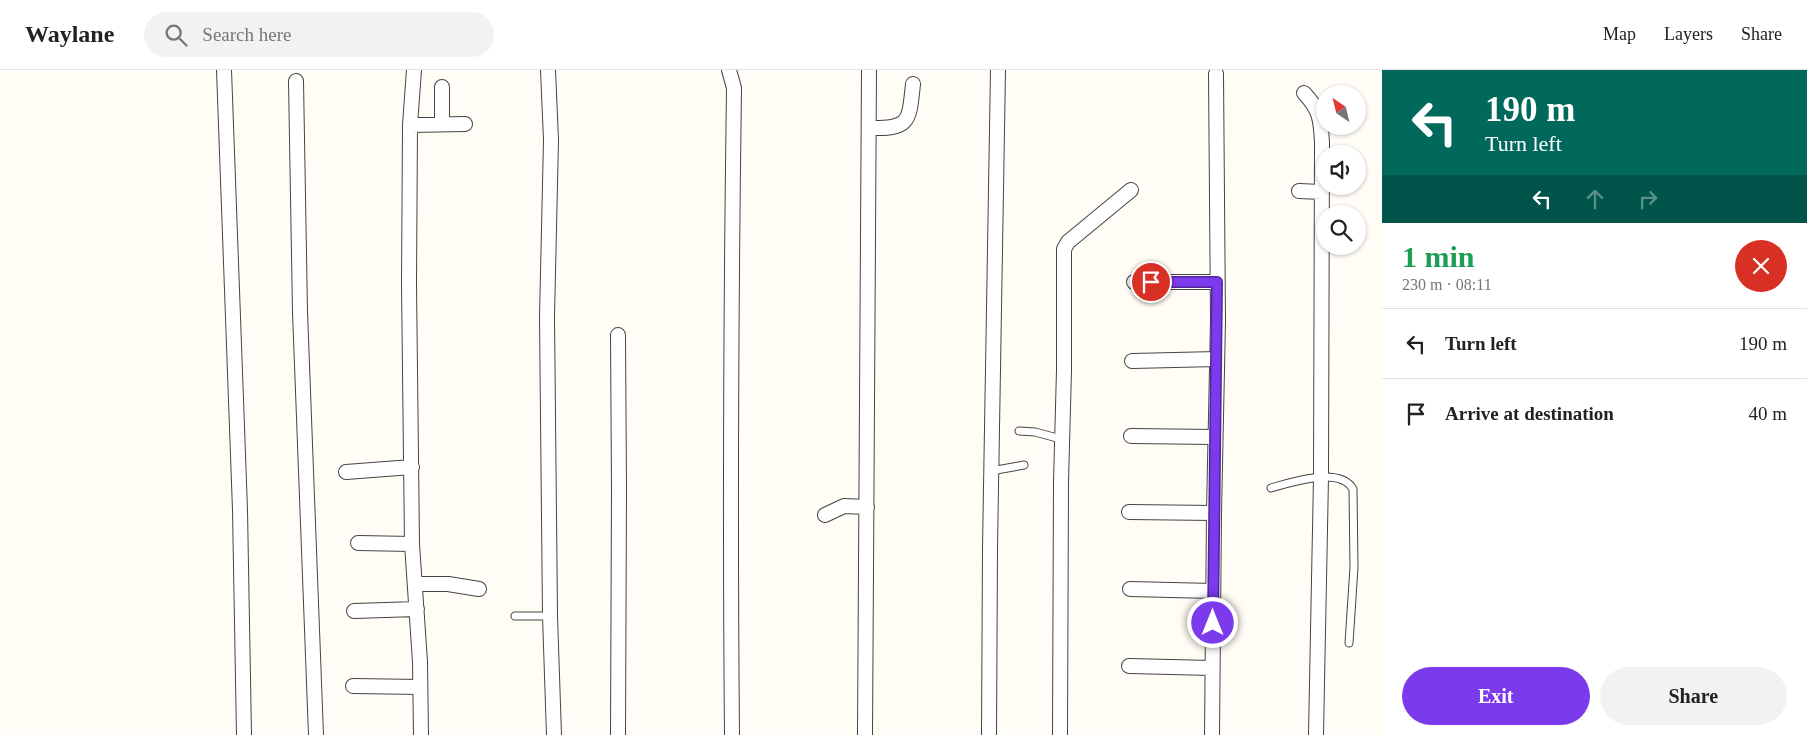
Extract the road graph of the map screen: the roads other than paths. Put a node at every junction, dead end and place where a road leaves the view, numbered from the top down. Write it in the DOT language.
graph roads {
  1 [pos="224,70"];
  2 [pos="414,70"];
  3 [pos="548,70"];
  4 [pos="729,70"];
  5 [pos="869,70"];
  6 [pos="998,70"];
  7 [pos="1216,74"];
  8 [pos="296,81"];
  9 [pos="913,84"];
  10 [pos="442,88"];
  11 [pos="1304,93"];
  12 [pos="442,124"];
  13 [pos="465,124"];
  14 [pos="410,125"];
  15 [pos="869,128"];
  16 [pos="1320,145"];
  17 [pos="1131,190"];
  18 [pos="1299,191"];
  19 [pos="1316,192"];
  20 [pos="1321,195"];
  21 [pos="1134,282"];
  22 [pos="1217,282"];
  23 [pos="618,334"];
  24 [pos="1217,359"];
  25 [pos="1132,360"];
  26 [pos="1020,431"];
  27 [pos="1131,436"];
  28 [pos="1215,437"];
  29 [pos="1061,439"];
  30 [pos="1024,465"];
  31 [pos="412,467"];
  32 [pos="991,471"];
  33 [pos="346,472"];
  34 [pos="1321,477"];
  35 [pos="1271,488"];
  36 [pos="867,507"];
  37 [pos="1129,512"];
  38 [pos="1214,513"];
  39 [pos="825,515"];
  40 [pos="358,543"];
  41 [pos="412,544"];
  42 [pos="415,584"];
  43 [pos="479,589"];
  44 [pos="1130,589"];
  45 [pos="1213,591"];
  46 [pos="417,609"];
  47 [pos="354,611"];
  48 [pos="515,616"];
  49 [pos="550,616"];
  50 [pos="1349,643"];
  51 [pos="1129,666"];
  52 [pos="1212,668"];
  53 [pos="352,686"];
  54 [pos="420,686"];
  55 [pos="244,735"];
  56 [pos="316,735"];
  57 [pos="421,735"];
  58 [pos="554,735"];
  59 [pos="618,735"];
  60 [pos="732,735"];
  61 [pos="865,735"];
  62 [pos="989,735"];
  63 [pos="1060,735"];
  64 [pos="1212,735"];
  65 [pos="1316,735"];
  1 -- 55 [label="street"];
  2 -- 14 [label="street"];
  3 -- 49 [label="street"];
  4 -- 60 [label="street"];
  5 -- 15 [label="street"];
  6 -- 32 [label="street"];
  7 -- 22 [label="street"];
  8 -- 56 [label="street"];
  9 -- 15 [label="street"];
  10 -- 12 [label="street"];
  11 -- 16 [label="street"];
  12 -- 13 [label="street"];
  12 -- 14 [label="street"];
  14 -- 31 [label="street"];
  15 -- 36 [label="street"];
  17 -- 29 [label="street"];
  18 -- 19 [label="street"];
  20 -- 34 [label="street"];
  21 -- 22 [label="street"];
  22 -- 24 [label="street"];
  23 -- 59 [label="street"];
  24 -- 25 [label="street"];
  24 -- 28 [label="street"];
  26 -- 29 [label="lane"];
  27 -- 28 [label="street"];
  28 -- 38 [label="street"];
  29 -- 63 [label="street"];
  30 -- 32 [label="lane"];
  31 -- 33 [label="street"];
  31 -- 41 [label="street"];
  32 -- 62 [label="street"];
  34 -- 35 [label="lane"];
  34 -- 50 [label="lane"];
  34 -- 65 [label="street"];
  36 -- 39 [label="street"];
  36 -- 61 [label="street"];
  37 -- 38 [label="street"];
  38 -- 45 [label="street"];
  40 -- 41 [label="street"];
  41 -- 42 [label="street"];
  42 -- 43 [label="street"];
  42 -- 46 [label="street"];
  44 -- 45 [label="street"];
  45 -- 52 [label="street"];
  46 -- 47 [label="street"];
  46 -- 54 [label="street"];
  48 -- 49 [label="lane"];
  49 -- 58 [label="street"];
  51 -- 52 [label="street"];
  52 -- 64 [label="street"];
  53 -- 54 [label="street"];
  54 -- 57 [label="street"];
}
